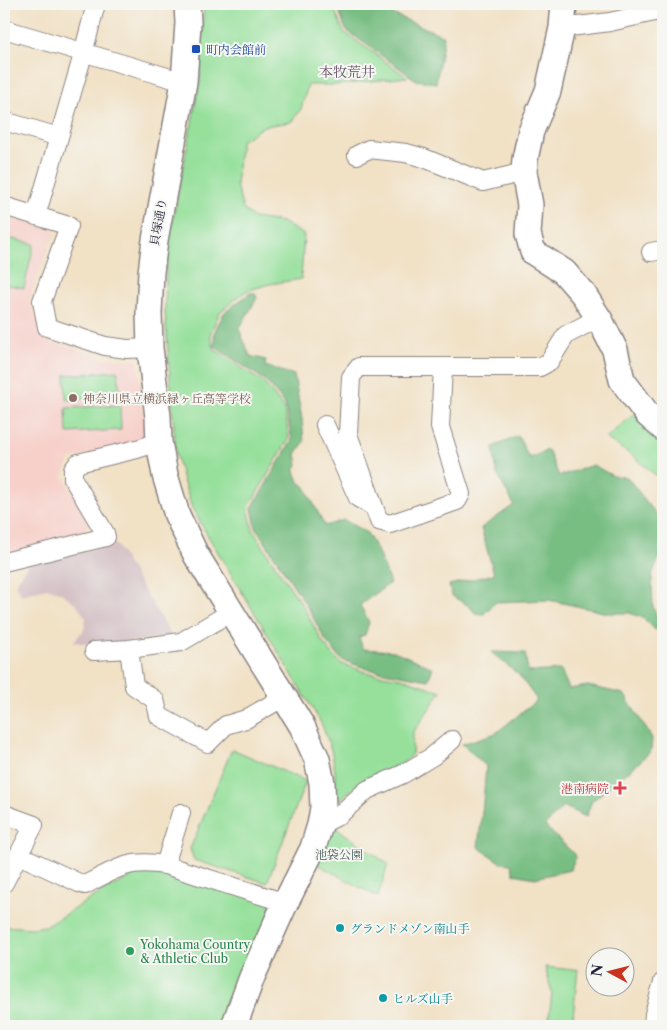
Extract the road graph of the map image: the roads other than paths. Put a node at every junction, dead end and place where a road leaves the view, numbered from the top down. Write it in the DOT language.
graph roads {
  1 [pos="96,4"];
  2 [pos="187,4"];
  3 [pos="663,10"];
  4 [pos="563,16"];
  5 [pos="4,29"];
  6 [pos="83,52"];
  7 [pos="184,82"];
  8 [pos="4,121"];
  9 [pos="59,137"];
  10 [pos="357,156"];
  11 [pos="524,172"];
  12 [pos="4,206"];
  13 [pos="36,216"];
  14 [pos="598,318"];
  15 [pos="150,348"];
  16 [pos="443,367"];
  17 [pos="325,424"];
  18 [pos="663,428"];
  19 [pos="159,442"];
  20 [pos="374,508"];
  21 [pos="4,562"];
  22 [pos="231,612"];
  23 [pos="129,649"];
  24 [pos="94,651"];
  25 [pos="284,696"];
  26 [pos="452,740"];
  27 [pos="181,813"];
  28 [pos="4,814"];
  29 [pos="320,825"];
  30 [pos="19,855"];
  31 [pos="165,865"];
  32 [pos="4,883"];
  33 [pos="286,903"];
  34 [pos="663,982"];
  35 [pos="234,1026"];
  36 [pos="653,1026"];
  1 -- 6 [label="street"];
  2 -- 7 [label="street, 貝塚通り"];
  3 -- 4 [label="street"];
  4 -- 11 [label="street"];
  5 -- 6 [label="street"];
  6 -- 7 [label="street"];
  6 -- 9 [label="street"];
  7 -- 15 [label="street, 貝塚通り"];
  8 -- 9 [label="street"];
  9 -- 13 [label="street"];
  10 -- 11 [label="street"];
  11 -- 14 [label="street"];
  12 -- 13 [label="street"];
  13 -- 15 [label="street"];
  14 -- 16 [label="street"];
  14 -- 18 [label="street"];
  15 -- 19 [label="street, 貝塚通り"];
  16 -- 20 [label="street"];
  16 -- 20 [label="street"];
  17 -- 20 [label="street"];
  19 -- 21 [label="street"];
  19 -- 22 [label="street, 貝塚通り"];
  22 -- 23 [label="street"];
  22 -- 25 [label="street, 貝塚通り"];
  23 -- 24 [label="street"];
  23 -- 25 [label="street"];
  25 -- 29 [label="street, 貝塚通り"];
  26 -- 29 [label="street"];
  27 -- 31 [label="street"];
  28 -- 30 [label="street"];
  29 -- 33 [label="street, 貝塚通り"];
  30 -- 31 [label="street"];
  30 -- 32 [label="street"];
  31 -- 33 [label="street"];
  33 -- 35 [label="street, 貝塚通り"];
  34 -- 36 [label="street"];
}
